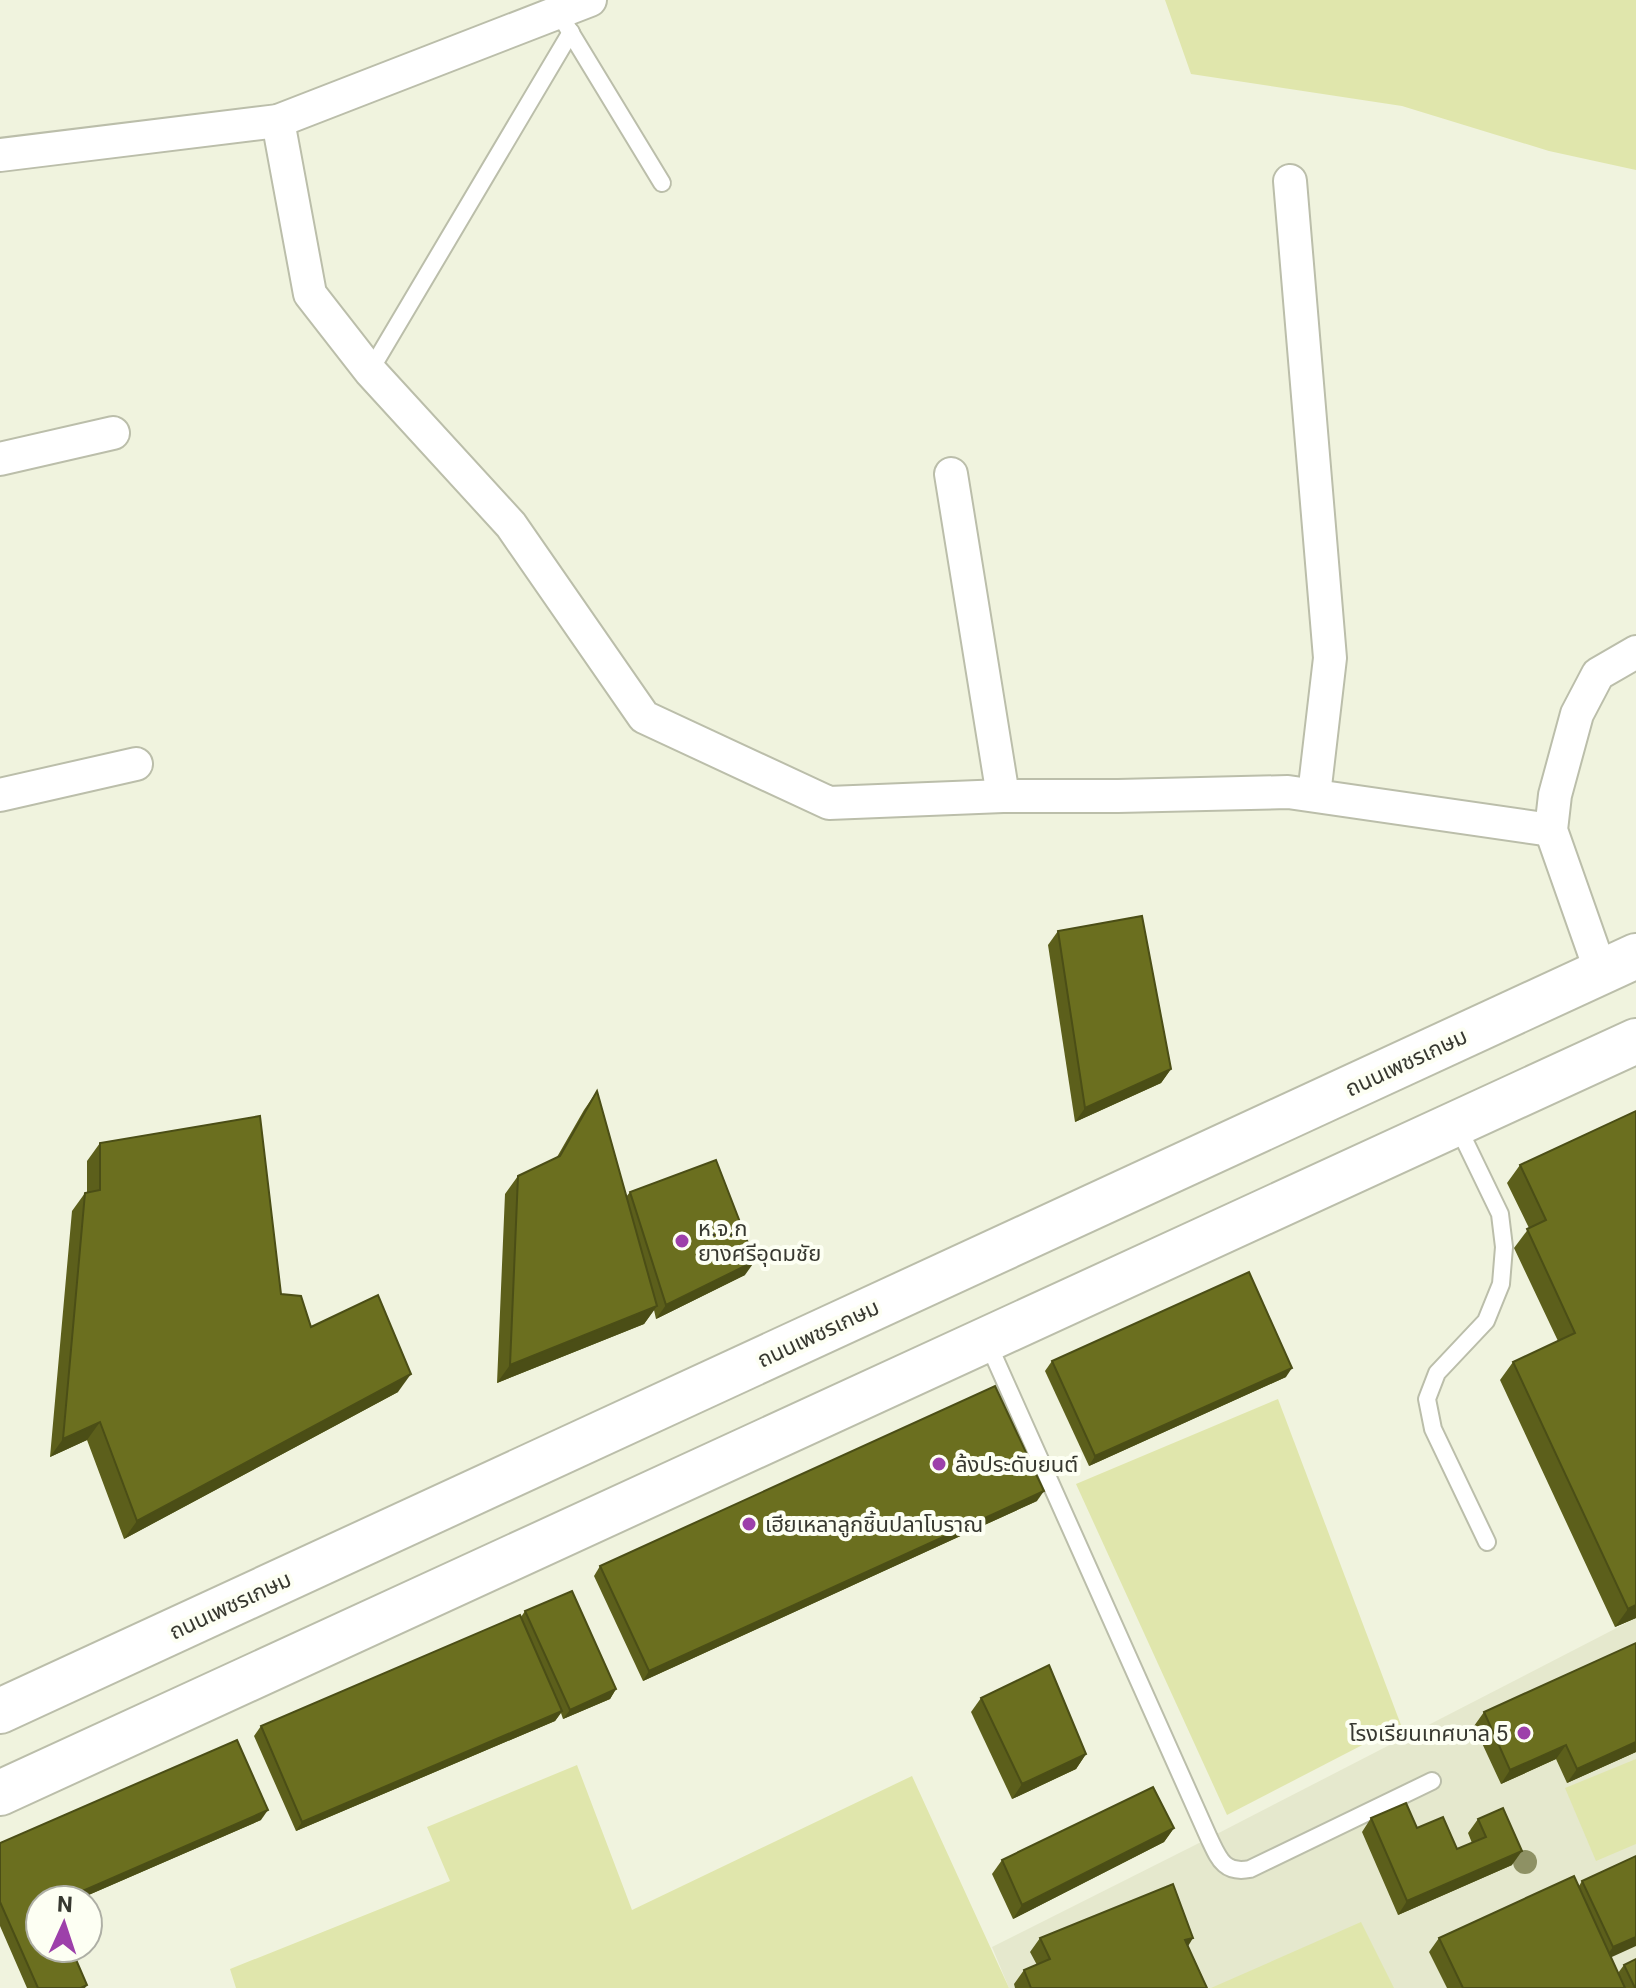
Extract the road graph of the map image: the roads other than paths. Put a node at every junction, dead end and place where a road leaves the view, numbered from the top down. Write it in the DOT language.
graph roads {
  1 [pos="590,0"];
  2 [pos="565,23"];
  3 [pos="278,121"];
  4 [pos="0,155"];
  5 [pos="1290,181"];
  6 [pos="662,183"];
  7 [pos="370,371"];
  8 [pos="113,433"];
  9 [pos="0,459"];
  10 [pos="951,474"];
  11 [pos="1636,652"];
  12 [pos="136,764"];
  13 [pos="0,795"];
  14 [pos="1314,795"];
  15 [pos="1003,796"];
  16 [pos="1551,830"];
  17 [pos="1618,964"];
  18 [pos="1636,1041"];
  19 [pos="1456,1124"];
  20 [pos="987,1340"];
  21 [pos="1487,1542"];
  22 [pos="0,1711"];
  23 [pos="1432,1781"];
  24 [pos="0,1793"];
  1 -- 2 [label="street"];
  2 -- 3 [label="street"];
  2 -- 6 [label="lane"];
  2 -- 7 [label="lane"];
  3 -- 4 [label="street"];
  3 -- 7 [label="street"];
  5 -- 14 [label="street"];
  7 -- 15 [label="street"];
  8 -- 9 [label="street"];
  10 -- 15 [label="street"];
  11 -- 16 [label="street"];
  12 -- 13 [label="street"];
  14 -- 15 [label="street"];
  14 -- 16 [label="street"];
  16 -- 17 [label="street"];
  17 -- 22 [label="main road, ถนนเพชรเกษม"];
  18 -- 19 [label="main road"];
  19 -- 20 [label="main road"];
  19 -- 21 [label="lane"];
  20 -- 23 [label="lane"];
  20 -- 24 [label="main road"];
}
